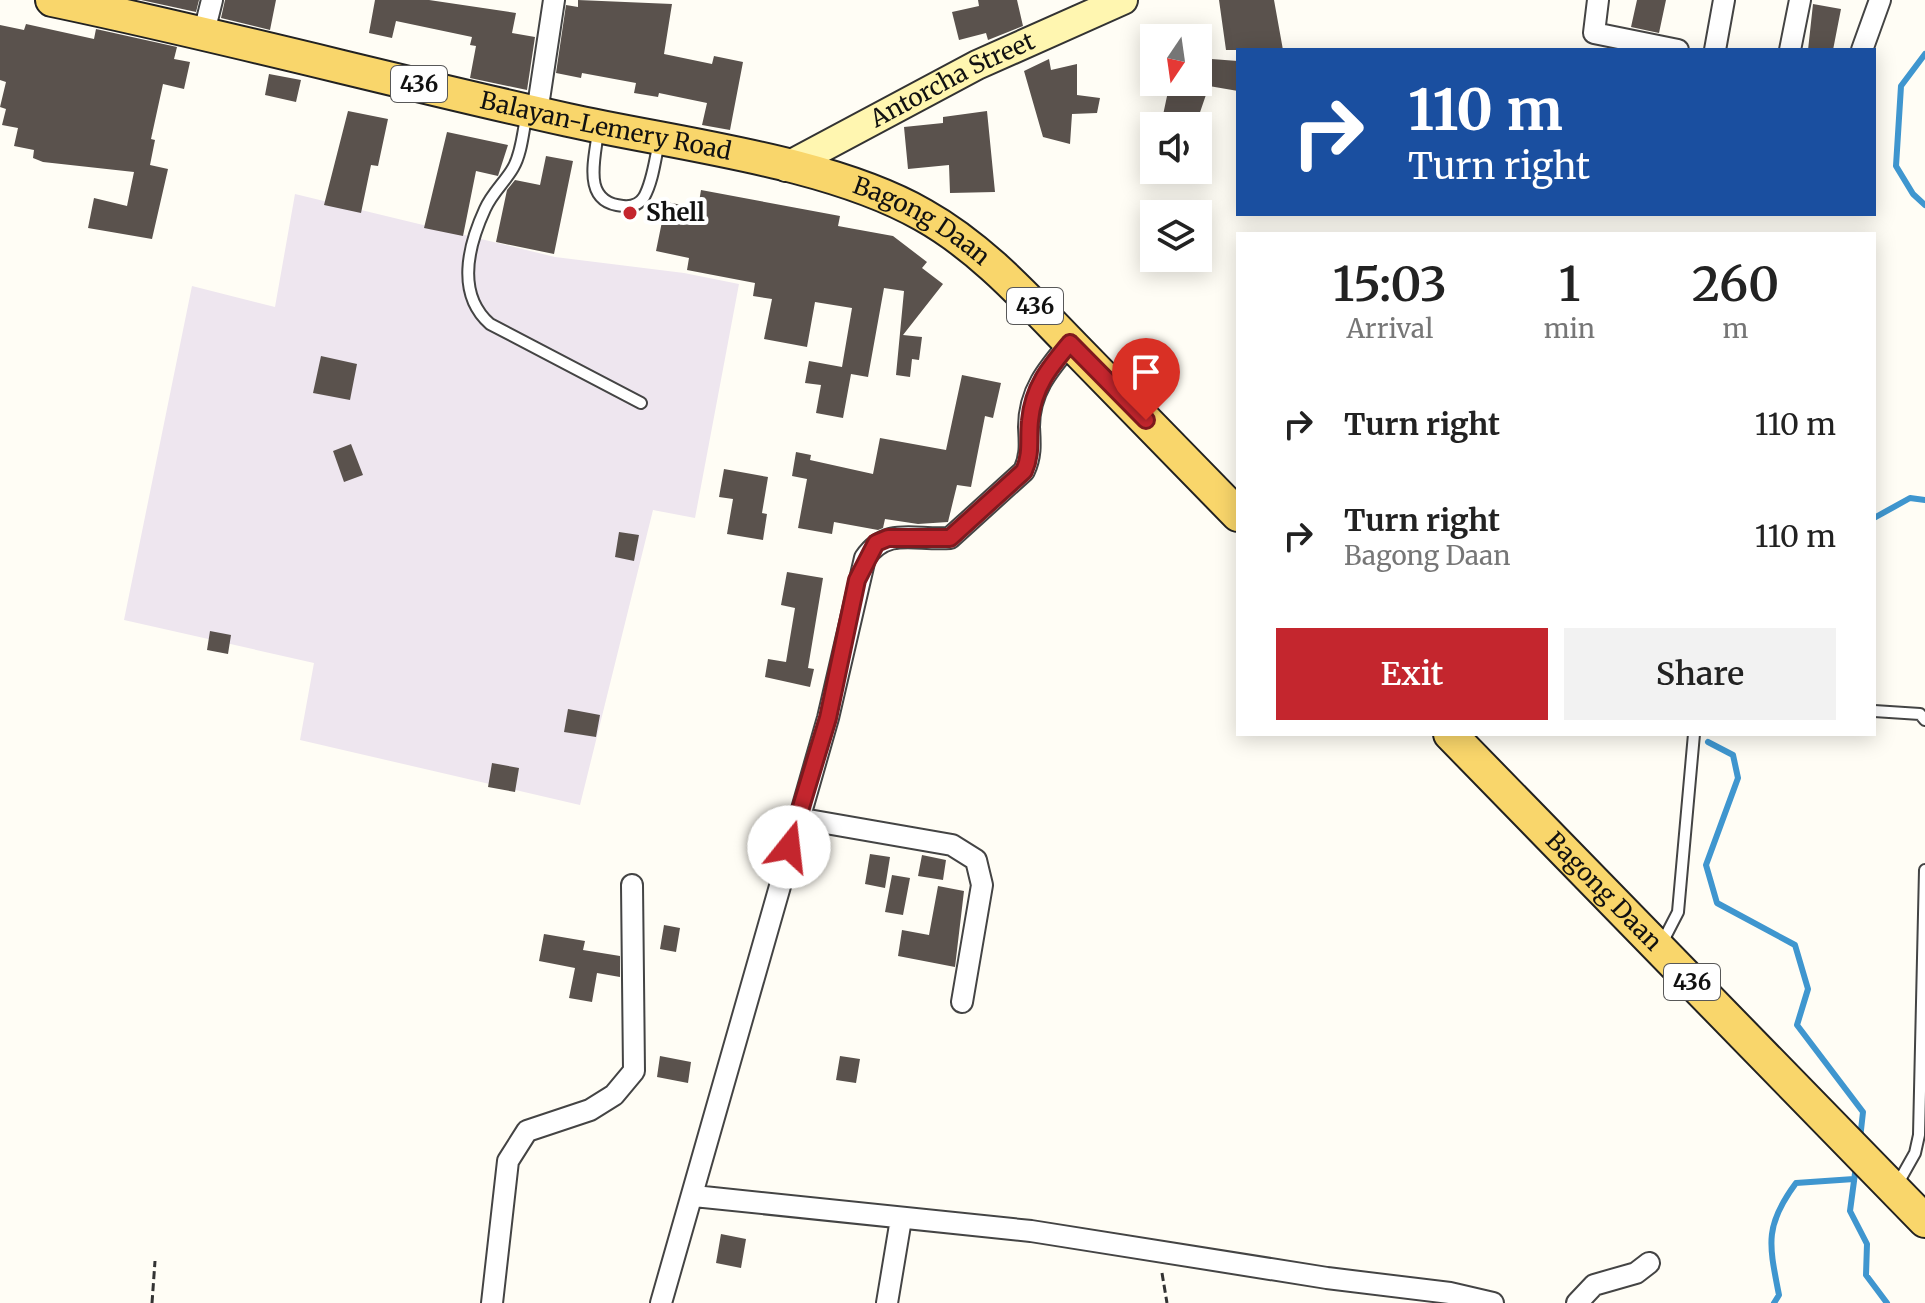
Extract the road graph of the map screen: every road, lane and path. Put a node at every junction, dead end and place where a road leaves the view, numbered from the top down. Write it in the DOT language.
graph roads {
  1 [pos="53,0"];
  2 [pos="212,0"];
  3 [pos="554,0"];
  4 [pos="1123,0"];
  5 [pos="1598,0"];
  6 [pos="1724,0"];
  7 [pos="1800,0"];
  8 [pos="1880,0"];
  9 [pos="204,32"];
  10 [pos="1668,48"];
  11 [pos="1715,48"];
  12 [pos="1790,48"];
  13 [pos="1863,48"];
  14 [pos="532,112"];
  15 [pos="599,127"];
  16 [pos="660,140"];
  17 [pos="786,167"];
  18 [pos="1070,343"];
  19 [pos="641,403"];
  20 [pos="1236,513"];
  21 [pos="1876,711"];
  22 [pos="1925,720"];
  23 [pos="1452,736"];
  24 [pos="1694,736"];
  25 [pos="797,818"];
  26 [pos="1925,870"];
  27 [pos="632,885"];
  28 [pos="1659,949"];
  29 [pos="962,1002"];
  30 [pos="1885,1182"];
  31 [pos="694,1196"];
  32 [pos="901,1219"];
  33 [pos="1925,1221"];
  34 [pos="1158,1253"];
  35 [pos="155,1261"];
  36 [pos="1649,1263"];
  37 [pos="152,1303"];
  38 [pos="492,1303"];
  39 [pos="661,1303"];
  40 [pos="887,1303"];
  41 [pos="1167,1303"];
  42 [pos="1493,1303"];
  43 [pos="1577,1303"];
  1 -- 9 [label="main road, Balayan-Lemery Road / 436"];
  2 -- 9 [label="street"];
  3 -- 14 [label="street"];
  4 -- 17 [label="main road, Antorcha Street"];
  5 -- 10 [label="street"];
  6 -- 11 [label="street"];
  7 -- 12 [label="street"];
  8 -- 13 [label="street"];
  9 -- 14 [label="main road, Balayan-Lemery Road / 436"];
  14 -- 15 [label="main road, Balayan-Lemery Road / 436"];
  14 -- 19 [label="lane"];
  15 -- 16 [label="main road, Balayan-Lemery Road / 436"];
  15 -- 16 [label="lane"];
  16 -- 17 [label="main road, Balayan-Lemery Road / 436"];
  17 -- 18 [label="main road, Bagong Daan / 436"];
  18 -- 20 [label="main road, Bagong Daan / 436"];
  18 -- 25 [label="street"];
  21 -- 22 [label="lane"];
  23 -- 28 [label="main road, Bagong Daan / 436"];
  24 -- 28 [label="lane"];
  25 -- 29 [label="street"];
  25 -- 31 [label="street"];
  26 -- 30 [label="lane"];
  27 -- 38 [label="street"];
  28 -- 30 [label="main road, Bagong Daan / 436"];
  30 -- 33 [label="main road, Bagong Daan / 436"];
  31 -- 32 [label="street"];
  31 -- 39 [label="street"];
  32 -- 34 [label="street"];
  32 -- 40 [label="street"];
  34 -- 41 [label="path"];
  34 -- 42 [label="street"];
  35 -- 37 [label="path"];
  36 -- 43 [label="street"];
}
